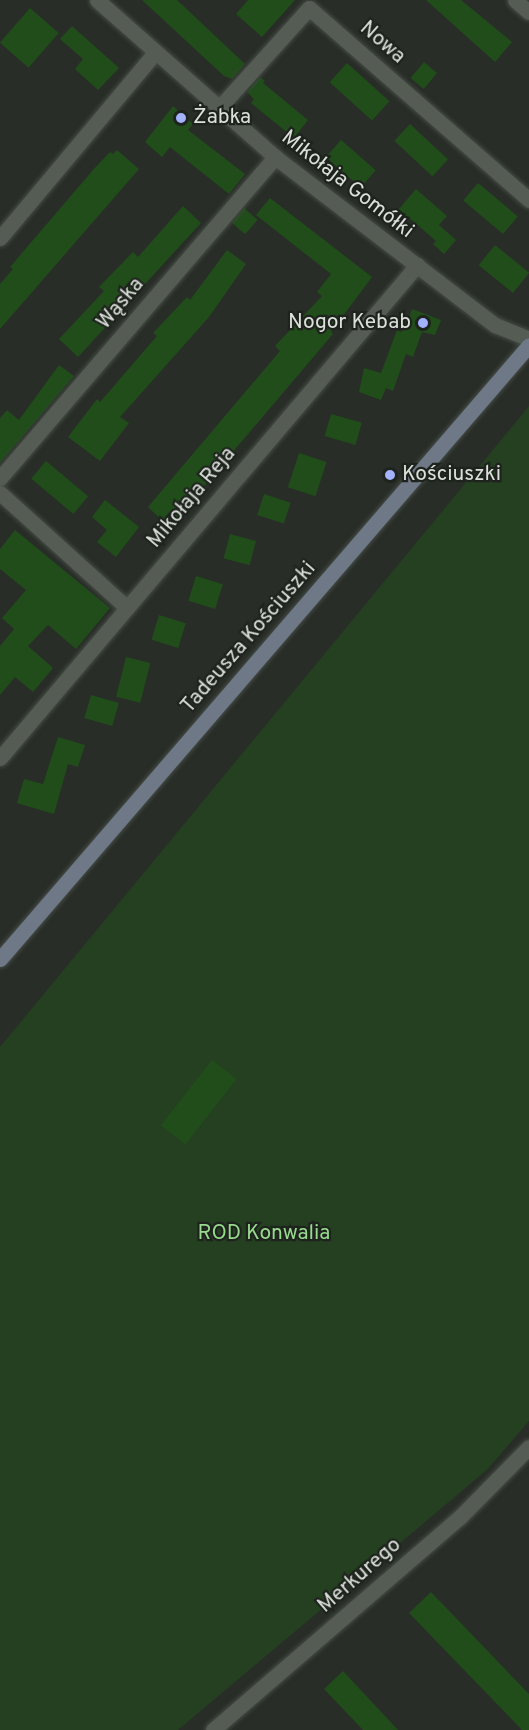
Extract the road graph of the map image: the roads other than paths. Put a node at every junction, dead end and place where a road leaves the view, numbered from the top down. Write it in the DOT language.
graph roads {
  1 [pos="97,0"];
  2 [pos="515,0"];
  3 [pos="529,12"];
  4 [pos="154,54"];
  5 [pos="218,109"];
  6 [pos="275,157"];
  7 [pos="529,200"];
  8 [pos="0,238"];
  9 [pos="417,266"];
  10 [pos="529,339"];
  11 [pos="529,345"];
  12 [pos="0,478"];
  13 [pos="0,493"];
  14 [pos="126,607"];
  15 [pos="0,758"];
  16 [pos="0,959"];
  17 [pos="529,1447"];
  18 [pos="213,1730"];
  1 -- 4 [label="street, Mikołaja Gomółki"];
  2 -- 3 [label="street"];
  4 -- 5 [label="street, Mikołaja Gomółki"];
  4 -- 8 [label="street"];
  5 -- 6 [label="street, Mikołaja Gomółki"];
  5 -- 7 [label="street, Nowa"];
  6 -- 9 [label="street, Mikołaja Gomółki"];
  6 -- 12 [label="street, Wąska"];
  9 -- 10 [label="street, Mikołaja Gomółki"];
  9 -- 14 [label="street, Mikołaja Reja"];
  11 -- 16 [label="street, Tadeusza Kościuszki"];
  13 -- 14 [label="street"];
  14 -- 15 [label="street, Mikołaja Reja"];
  17 -- 18 [label="street, Merkurego"];
}
